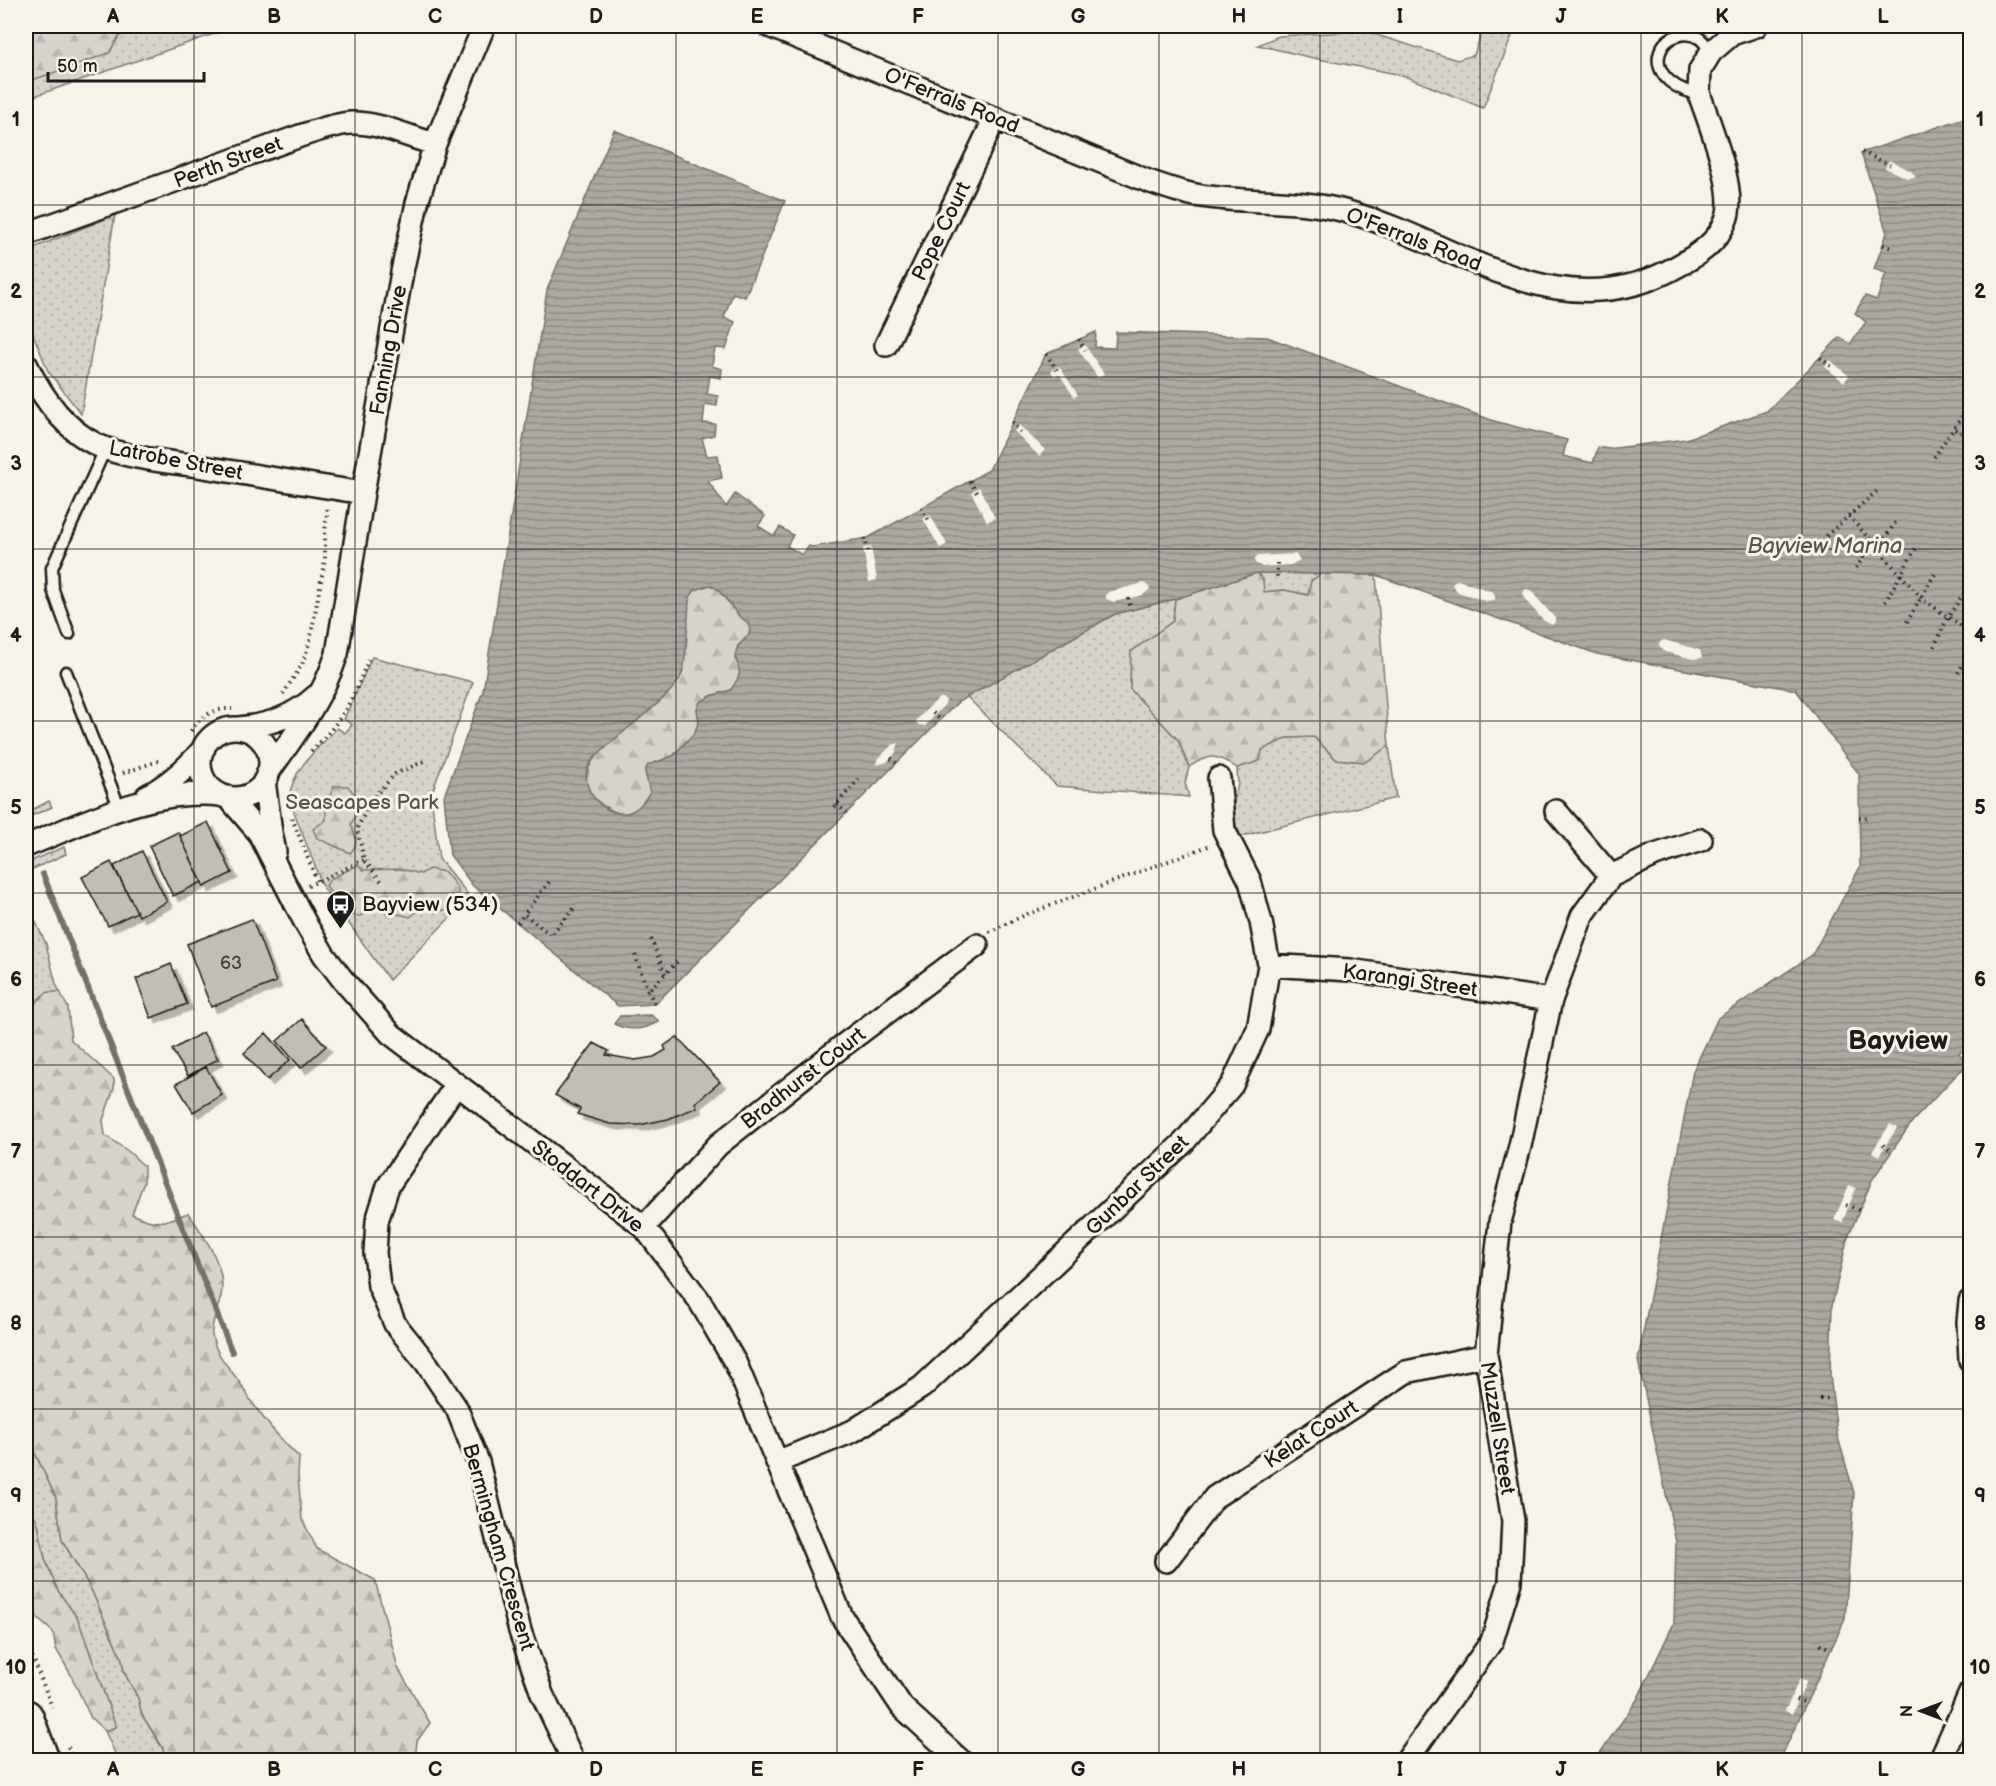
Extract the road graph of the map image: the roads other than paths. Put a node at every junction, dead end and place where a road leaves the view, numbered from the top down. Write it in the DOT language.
graph roads {
  1 [pos="484,26"];
  2 [pos="770,26"];
  3 [pos="1756,26"];
  4 [pos="1711,52"];
  5 [pos="1699,93"];
  6 [pos="995,118"];
  7 [pos="435,144"];
  8 [pos="26,234"];
  9 [pos="886,345"];
  10 [pos="26,364"];
  11 [pos="106,447"];
  12 [pos="363,493"];
  13 [pos="69,634"];
  14 [pos="66,672"];
  15 [pos="325,684"];
  16 [pos="236,719"];
  17 [pos="196,741"];
  18 [pos="266,778"];
  19 [pos="1219,778"];
  20 [pos="225,796"];
  21 [pos="120,809"];
  22 [pos="1557,812"];
  23 [pos="1701,840"];
  24 [pos="34,842"];
  25 [pos="1611,876"];
  26 [pos="286,885"];
  27 [pos="977,945"];
  28 [pos="1269,965"];
  29 [pos="1551,1000"];
  30 [pos="456,1085"];
  31 [pos="644,1227"];
  32 [pos="1971,1301"];
  33 [pos="1486,1355"];
  34 [pos="1971,1360"];
  35 [pos="777,1462"];
  36 [pos="1166,1561"];
  37 [pos="1971,1693"];
  38 [pos="41,1717"];
  39 [pos="53,1750"];
  40 [pos="573,1761"];
  41 [pos="960,1761"];
  42 [pos="1407,1761"];
  43 [pos="1940,1761"];
  1 -- 7 [label="street, Fanning Drive"];
  2 -- 6 [label="street, O'Ferrals Road"];
  3 -- 4 [label="street, O'Ferrals Road"];
  4 -- 5 [label="street, O'Ferrals Road"];
  4 -- 5 [label="lane"];
  5 -- 6 [label="street, O'Ferrals Road"];
  6 -- 9 [label="street, Pope Court"];
  7 -- 8 [label="street, Perth Street"];
  7 -- 12 [label="street, Fanning Drive"];
  10 -- 11 [label="street, Latrobe Street"];
  11 -- 12 [label="street, Latrobe Street"];
  11 -- 13 [label="lane"];
  12 -- 15 [label="street, Fanning Drive"];
  14 -- 21 [label="lane"];
  15 -- 16 [label="street, Fanning Drive"];
  15 -- 18 [label="street, Fanning Drive"];
  16 -- 17 [label="street"];
  16 -- 18 [label="street"];
  17 -- 20 [label="street"];
  17 -- 21 [label="street"];
  18 -- 20 [label="street"];
  18 -- 26 [label="street, Stoddart Drive"];
  19 -- 28 [label="street, Gunbar Street"];
  20 -- 21 [label="street"];
  20 -- 26 [label="street, Stoddart Drive"];
  21 -- 24 [label="street"];
  22 -- 25 [label="street"];
  23 -- 25 [label="street"];
  25 -- 29 [label="street, Muzzell Street"];
  26 -- 30 [label="street, Stoddart Drive"];
  27 -- 31 [label="street, Bradhurst Court"];
  28 -- 29 [label="street, Karangi Street"];
  28 -- 35 [label="street, Gunbar Street"];
  29 -- 33 [label="street, Muzzell Street"];
  30 -- 31 [label="street, Stoddart Drive"];
  30 -- 40 [label="street, Bermingham Crescent"];
  31 -- 35 [label="street, Stoddart Drive"];
  32 -- 34 [label="street"];
  33 -- 36 [label="street, Kelat Court"];
  33 -- 42 [label="street, Muzzell Street"];
  35 -- 41 [label="street, Stoddart Drive"];
  37 -- 43 [label="street"];
  38 -- 39 [label="main road"];
}
